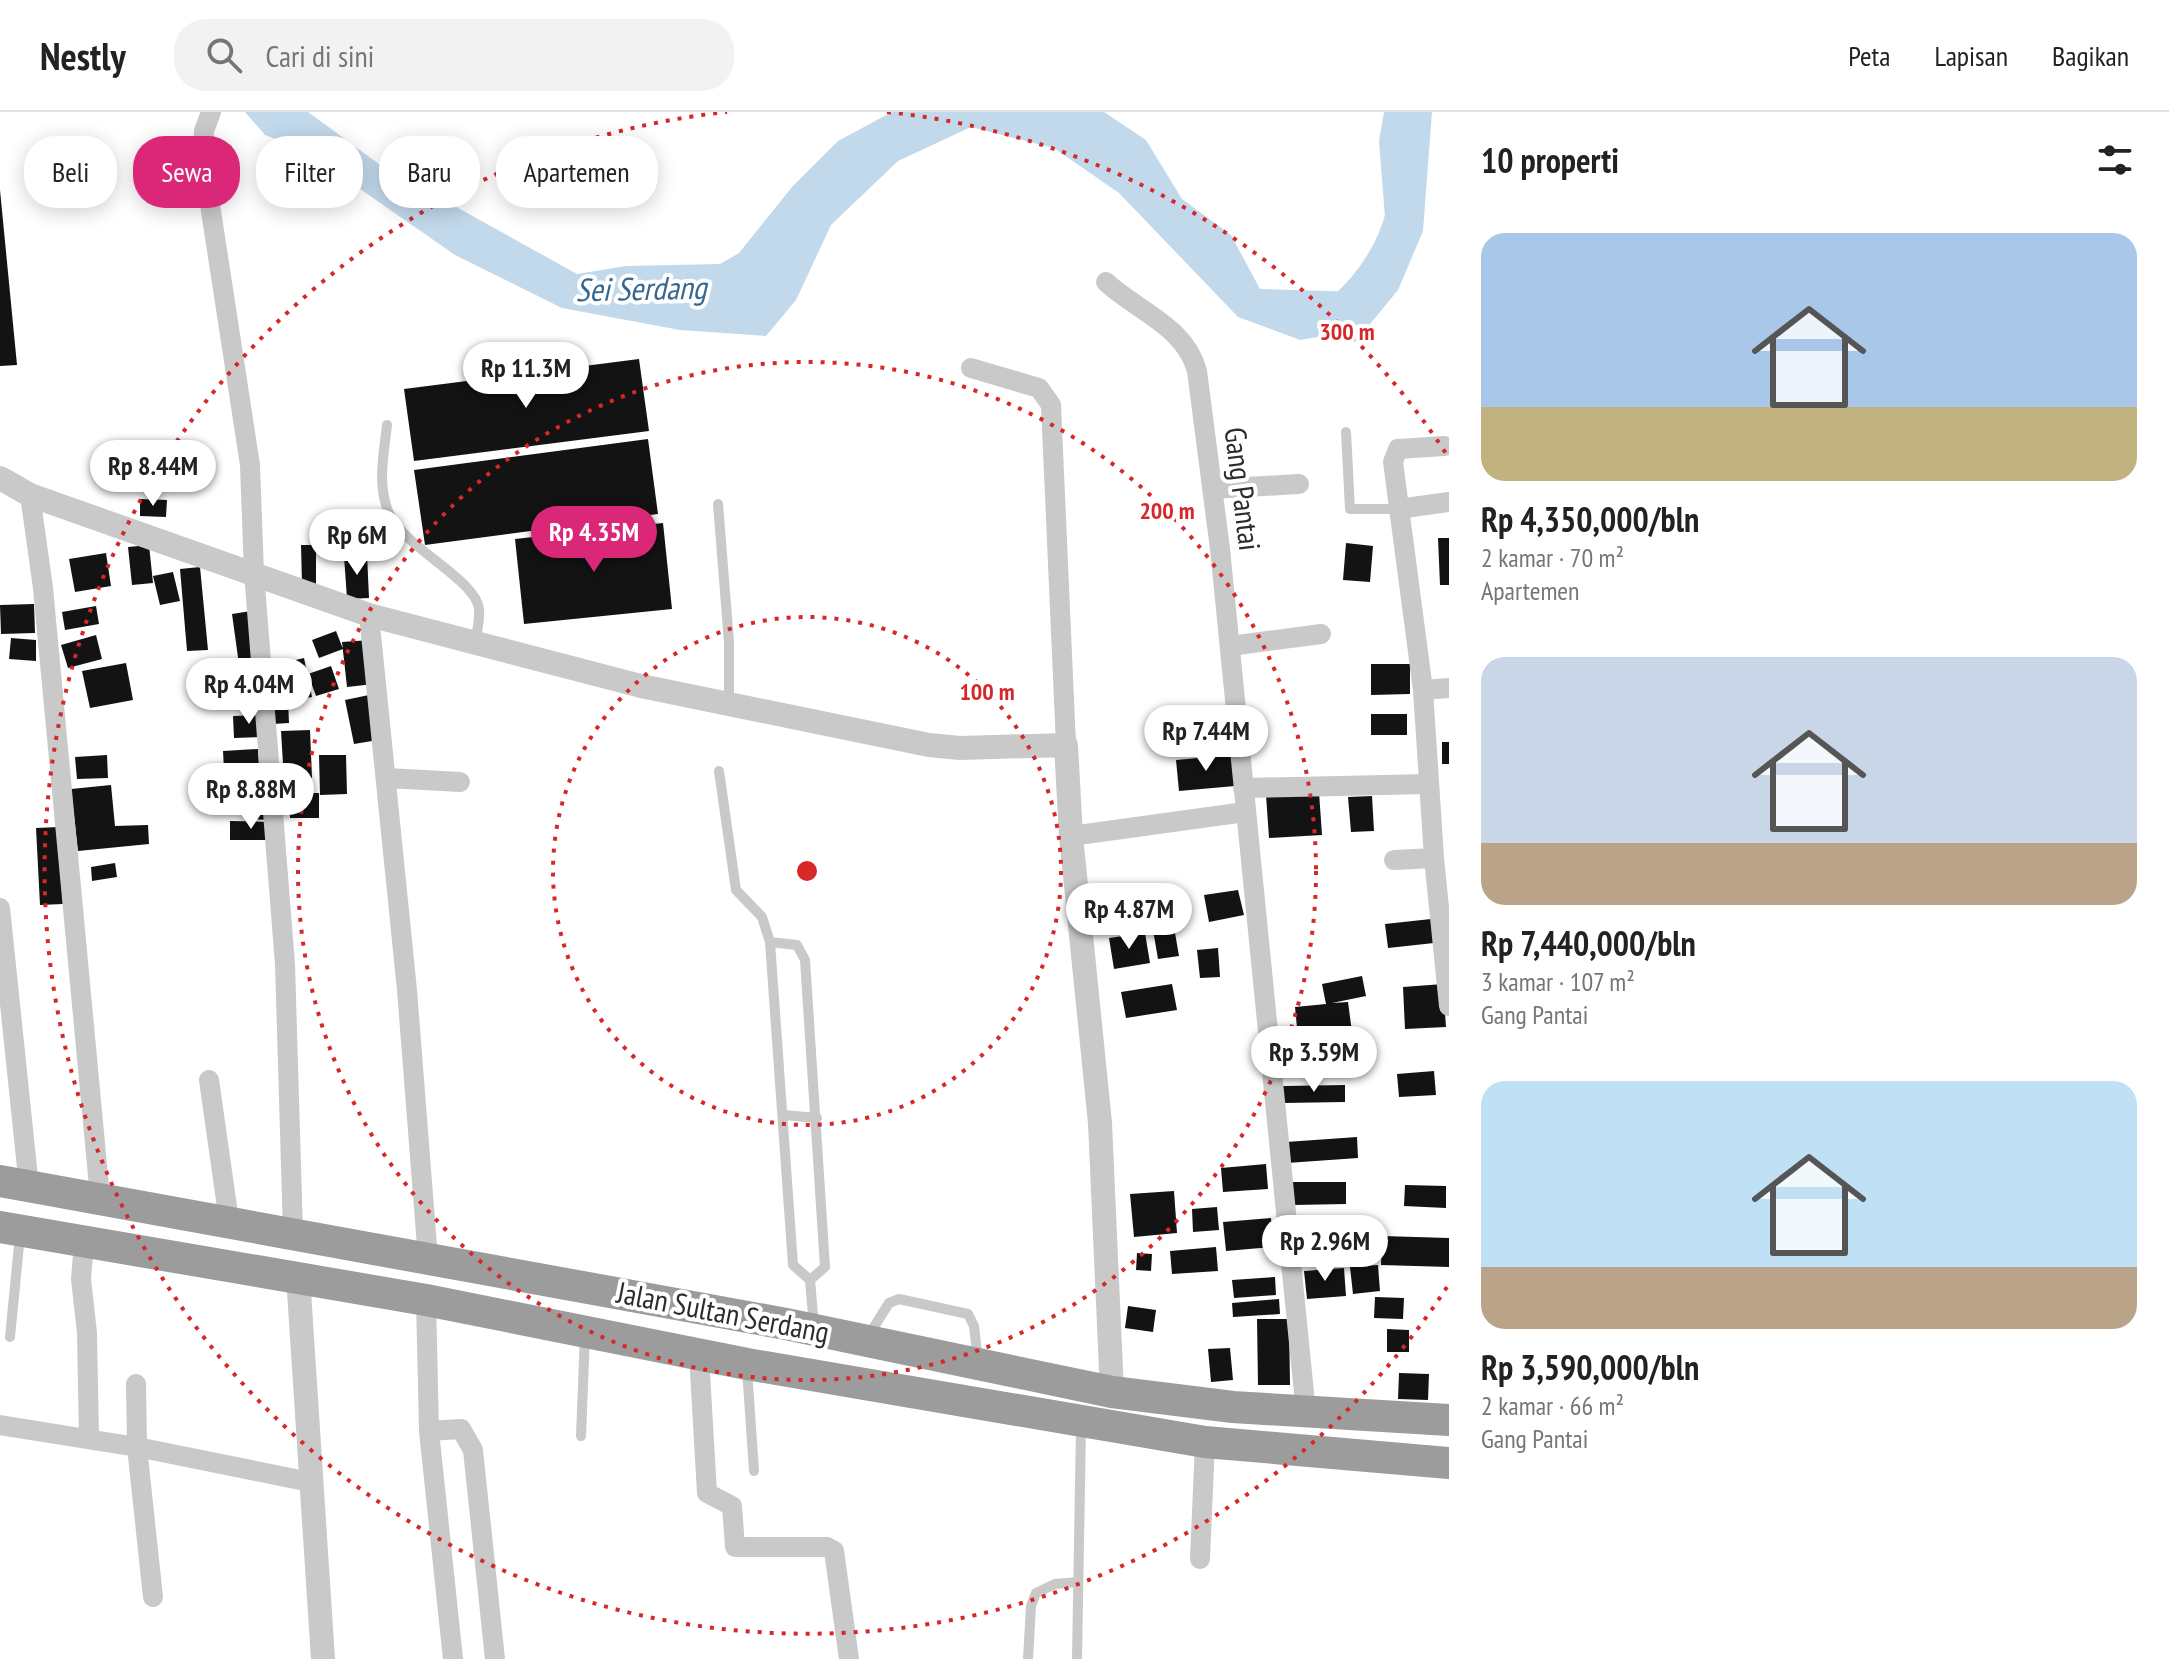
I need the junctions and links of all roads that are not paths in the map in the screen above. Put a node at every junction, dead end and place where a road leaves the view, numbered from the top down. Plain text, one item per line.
1 (208, 122) edge
2 (1106, 282) dead end
3 (971, 368) dead end
4 (387, 425) dead end
5 (1346, 432) dead end
6 (1444, 446) dead end
7 (0, 478) edge
8 (1299, 484) dead end
9 (1212, 489) junction
10 (30, 495) junction
11 (1449, 502) edge
12 (718, 504) dead end
13 (1398, 509) junction
14 (254, 573) junction
15 (369, 615) junction
16 (1321, 634) dead end
17 (476, 640) junction
18 (1230, 646) junction
19 (1449, 688) edge
20 (1423, 690) junction
21 (729, 705) junction
22 (1066, 745) junction
23 (719, 771) dead end
24 (387, 778) junction
25 (460, 782) dead end
26 (1429, 784) junction
27 (1243, 788) junction
28 (1245, 812) junction
29 (1440, 820) edge
30 (1071, 836) junction
31 (1434, 858) junction
32 (1394, 860) dead end
33 (0, 908) edge
34 (770, 942) junction
35 (1449, 1006) edge
36 (209, 1080) dead end
37 (784, 1115) junction
38 (817, 1118) junction
39 (14, 1184) edge
40 (100, 1197) junction
41 (229, 1221) junction
42 (10, 1229) edge
43 (293, 1233) junction
44 (84, 1242) junction
45 (428, 1259) junction
46 (298, 1276) junction
47 (810, 1280) junction
48 (426, 1300) junction
49 (814, 1330) junction
50 (585, 1332) junction
51 (10, 1337) dead end
52 (866, 1340) junction
53 (699, 1355) junction
54 (978, 1362) junction
55 (747, 1364) junction
56 (136, 1384) dead end
57 (1112, 1392) junction
58 (1306, 1413) junction
59 (1449, 1420) edge
60 (1081, 1421) junction
61 (0, 1425) edge
62 (429, 1431) junction
63 (581, 1436) dead end
64 (89, 1438) junction
65 (1205, 1442) junction
66 (137, 1447) junction
67 (1449, 1463) edge
68 (754, 1471) dead end
69 (310, 1482) junction
70 (1200, 1559) dead end
71 (1078, 1582) junction
72 (153, 1597) dead end
73 (323, 1659) edge
74 (453, 1659) edge
75 (495, 1659) edge
76 (849, 1659) edge
77 (1028, 1659) edge
78 (1077, 1659) edge

1 - 14 street
2 - 9 street, Gang Pantai
3 - 22 street
4 - 17 lane
5 - 13 lane
6 - 13 street
7 - 10 street
8 - 9 street
9 - 18 street, Gang Pantai
10 - 14 street
10 - 40 street
11 - 13 street
12 - 21 lane
13 - 20 street
14 - 15 street
14 - 43 street
15 - 17 street
15 - 24 street
16 - 18 street
17 - 21 street
18 - 27 street, Gang Pantai
19 - 20 street
20 - 26 street
21 - 22 street
22 - 30 street
23 - 34 lane
24 - 25 street
24 - 45 street
26 - 27 street
26 - 29 street
27 - 28 street, Gang Pantai
28 - 30 street
28 - 58 street, Gang Pantai
29 - 31 street
30 - 57 street
31 - 32 street
31 - 35 street
33 - 39 street
34 - 37 lane
34 - 38 lane
36 - 41 street
37 - 38 lane
37 - 47 lane
38 - 47 lane
39 - 40 highway, Jalan Sultan Serdang
40 - 41 highway, Jalan Sultan Serdang
41 - 43 highway, Jalan Sultan Serdang
42 - 44 highway, Jalan Sultan Serdang
42 - 51 lane
43 - 45 highway, Jalan Sultan Serdang
44 - 46 highway, Jalan Sultan Serdang
44 - 64 street
45 - 49 highway, Jalan Sultan Serdang
46 - 48 highway, Jalan Sultan Serdang
46 - 69 street
47 - 49 lane
48 - 50 highway, Jalan Sultan Serdang
48 - 62 street
49 - 52 highway, Jalan Sultan Serdang
50 - 53 highway, Jalan Sultan Serdang
50 - 63 lane
52 - 54 highway, Jalan Sultan Serdang
52 - 54 lane
53 - 55 highway, Jalan Sultan Serdang
53 - 76 street
54 - 57 highway, Jalan Sultan Serdang
55 - 60 highway, Jalan Sultan Serdang
55 - 68 lane
56 - 66 street
57 - 58 highway, Jalan Sultan Serdang
58 - 59 highway, Jalan Sultan Serdang
60 - 65 highway, Jalan Sultan Serdang
60 - 71 lane
61 - 64 street
62 - 74 street
62 - 75 street
64 - 66 street
65 - 67 highway, Jalan Sultan Serdang
65 - 70 street
66 - 69 street
66 - 72 street
69 - 73 street
71 - 77 lane
71 - 78 lane

